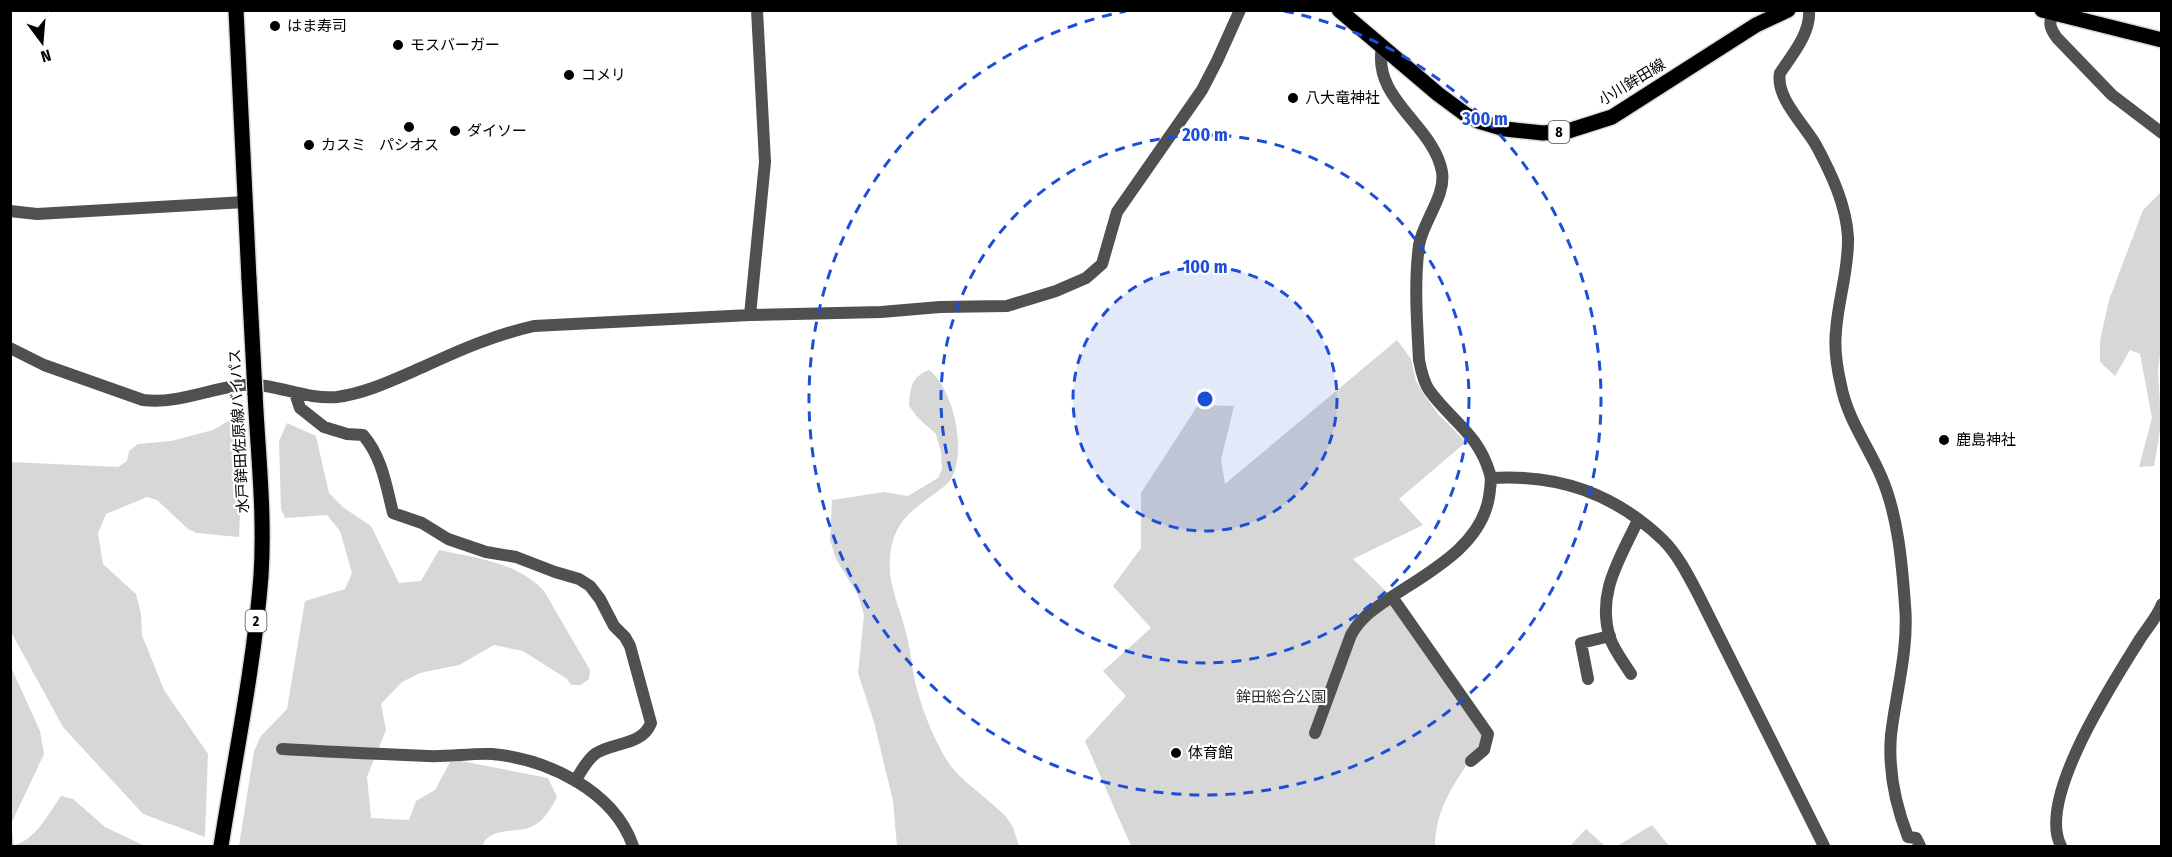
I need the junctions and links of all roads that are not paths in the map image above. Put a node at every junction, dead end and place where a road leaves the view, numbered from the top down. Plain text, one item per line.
1 (236, 10) edge
2 (757, 10) edge
3 (1240, 10) edge
4 (1339, 10) edge
5 (1788, 10) edge
6 (1809, 10) edge
7 (2050, 11) edge
8 (2162, 40) edge
9 (1382, 47) junction
10 (2162, 133) edge
11 (245, 202) junction
12 (10, 211) edge
13 (750, 315) junction
14 (10, 348) edge
15 (295, 393) junction
16 (1491, 478) junction
17 (1638, 520) junction
18 (1392, 597) junction
19 (2162, 604) edge
20 (1610, 636) junction
21 (1631, 674) dead end
22 (1588, 679) dead end
23 (1315, 734) dead end
24 (282, 749) dead end
25 (1470, 761) dead end
26 (575, 781) junction
27 (221, 846) edge
28 (633, 846) edge
29 (1824, 846) edge
30 (1920, 846) edge
31 (2061, 846) edge

1 - 11 main road, 水戸鉾田佐原線バイパス / 2
2 - 13 street
3 - 13 street
4 - 9 main road, 小川鉾田線 / 8
5 - 9 main road, 小川鉾田線 / 8
6 - 30 street
7 - 8 main road
7 - 10 street
9 - 16 street
11 - 12 street
11 - 27 main road, 水戸鉾田佐原線バイパス / 2, bridge
13 - 15 street
14 - 15 street
15 - 26 street
16 - 17 street
16 - 18 street
17 - 20 street
17 - 29 street
18 - 23 street
18 - 25 street
19 - 31 street
20 - 21 street
20 - 22 street
24 - 26 street
26 - 28 street

